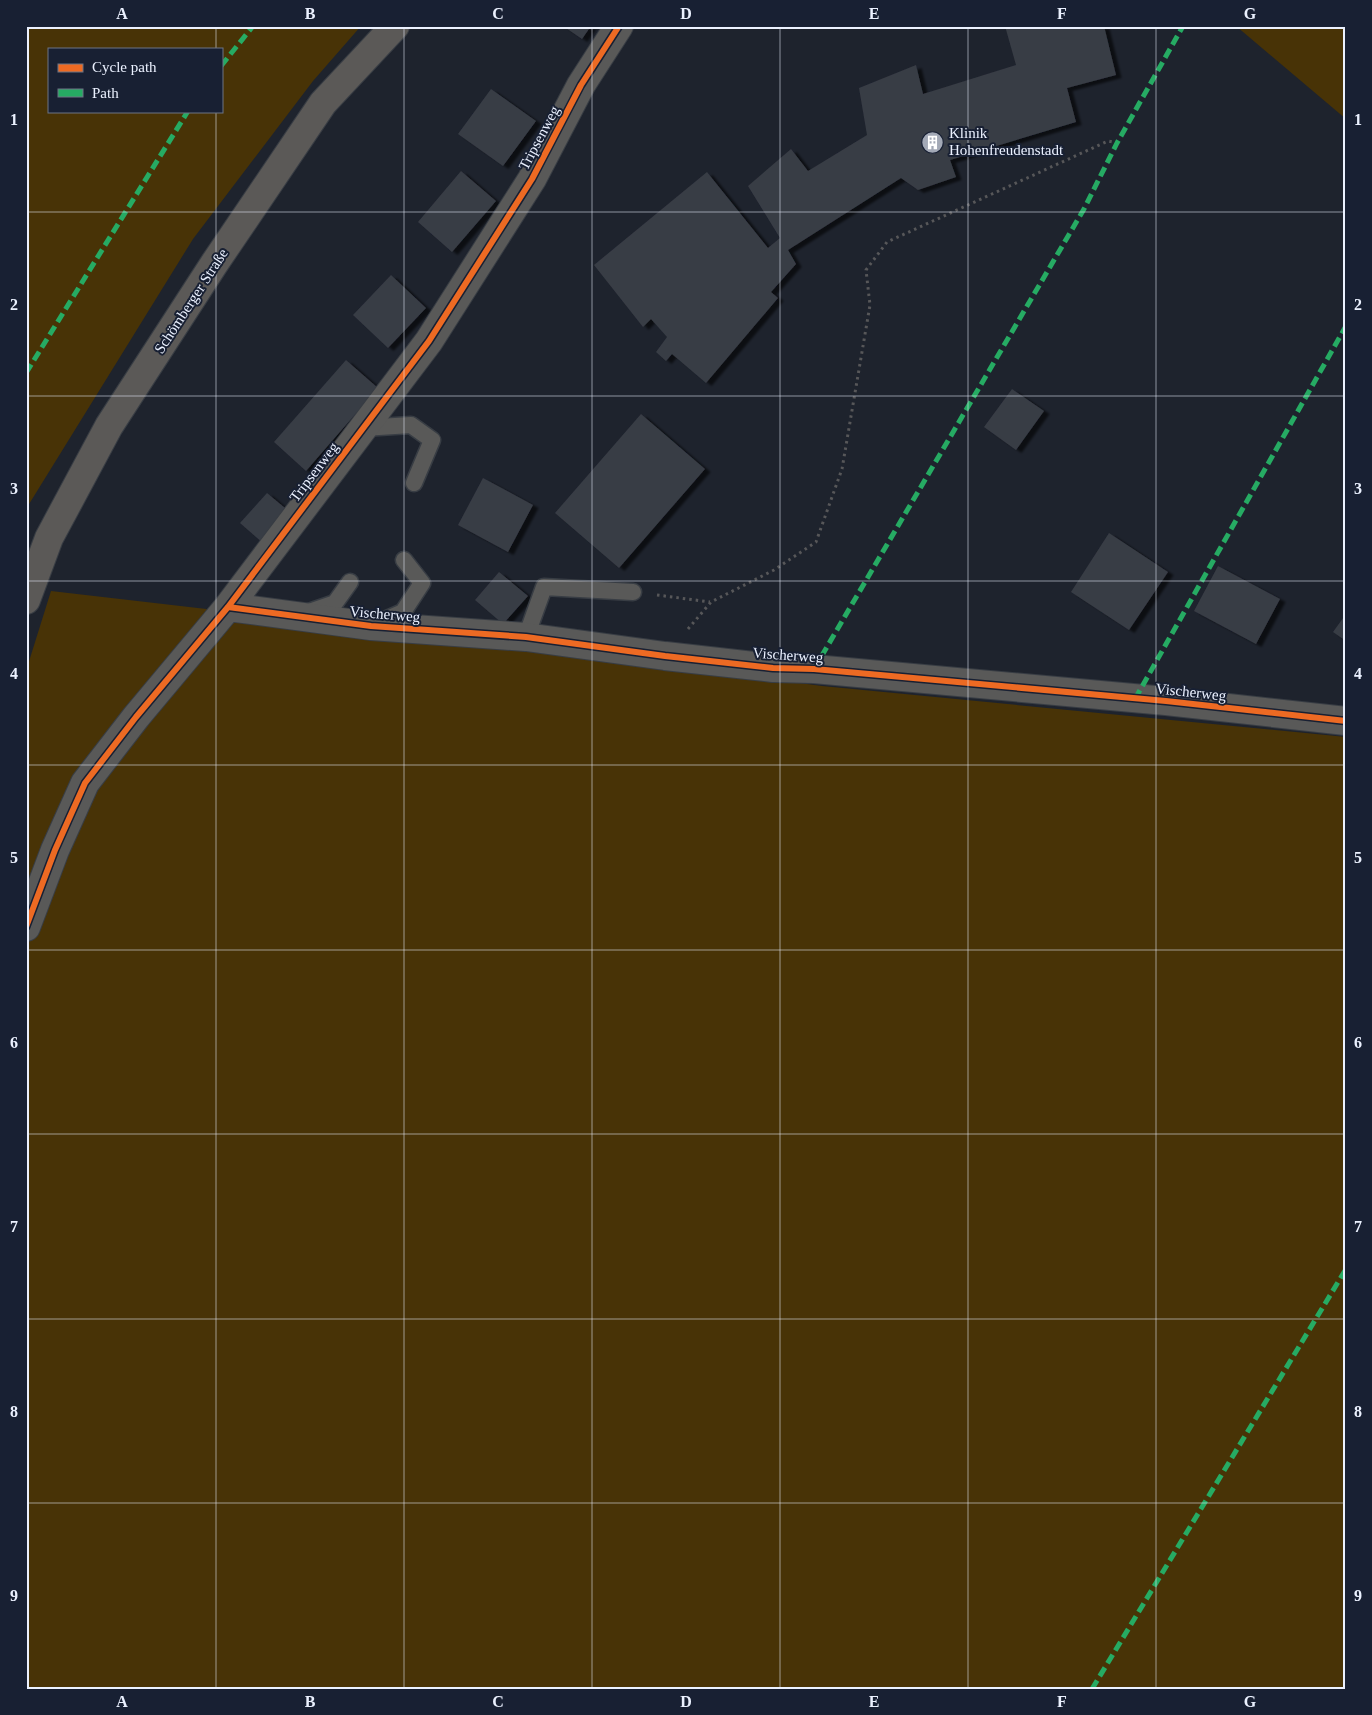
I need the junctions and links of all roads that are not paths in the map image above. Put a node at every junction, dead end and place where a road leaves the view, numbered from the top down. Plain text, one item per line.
1 (395, 26) edge
2 (619, 26) edge
3 (363, 428) junction
4 (414, 483) dead end
5 (404, 560) dead end
6 (350, 582) dead end
7 (633, 592) road end
8 (26, 600) edge
9 (228, 608) junction
10 (296, 616) junction
11 (372, 626) junction
12 (526, 637) junction
13 (1346, 721) edge
14 (26, 926) edge

1 - 8 main road, Schömberger Straße
2 - 3 street, Tripsenweg
3 - 4 lane
3 - 9 street, Tripsenweg
5 - 11 lane
6 - 10 lane
7 - 12 lane
9 - 10 street, Vischerweg
9 - 14 street, Tripsenweg
10 - 11 street, Vischerweg
11 - 12 street, Vischerweg
12 - 13 street, Vischerweg

